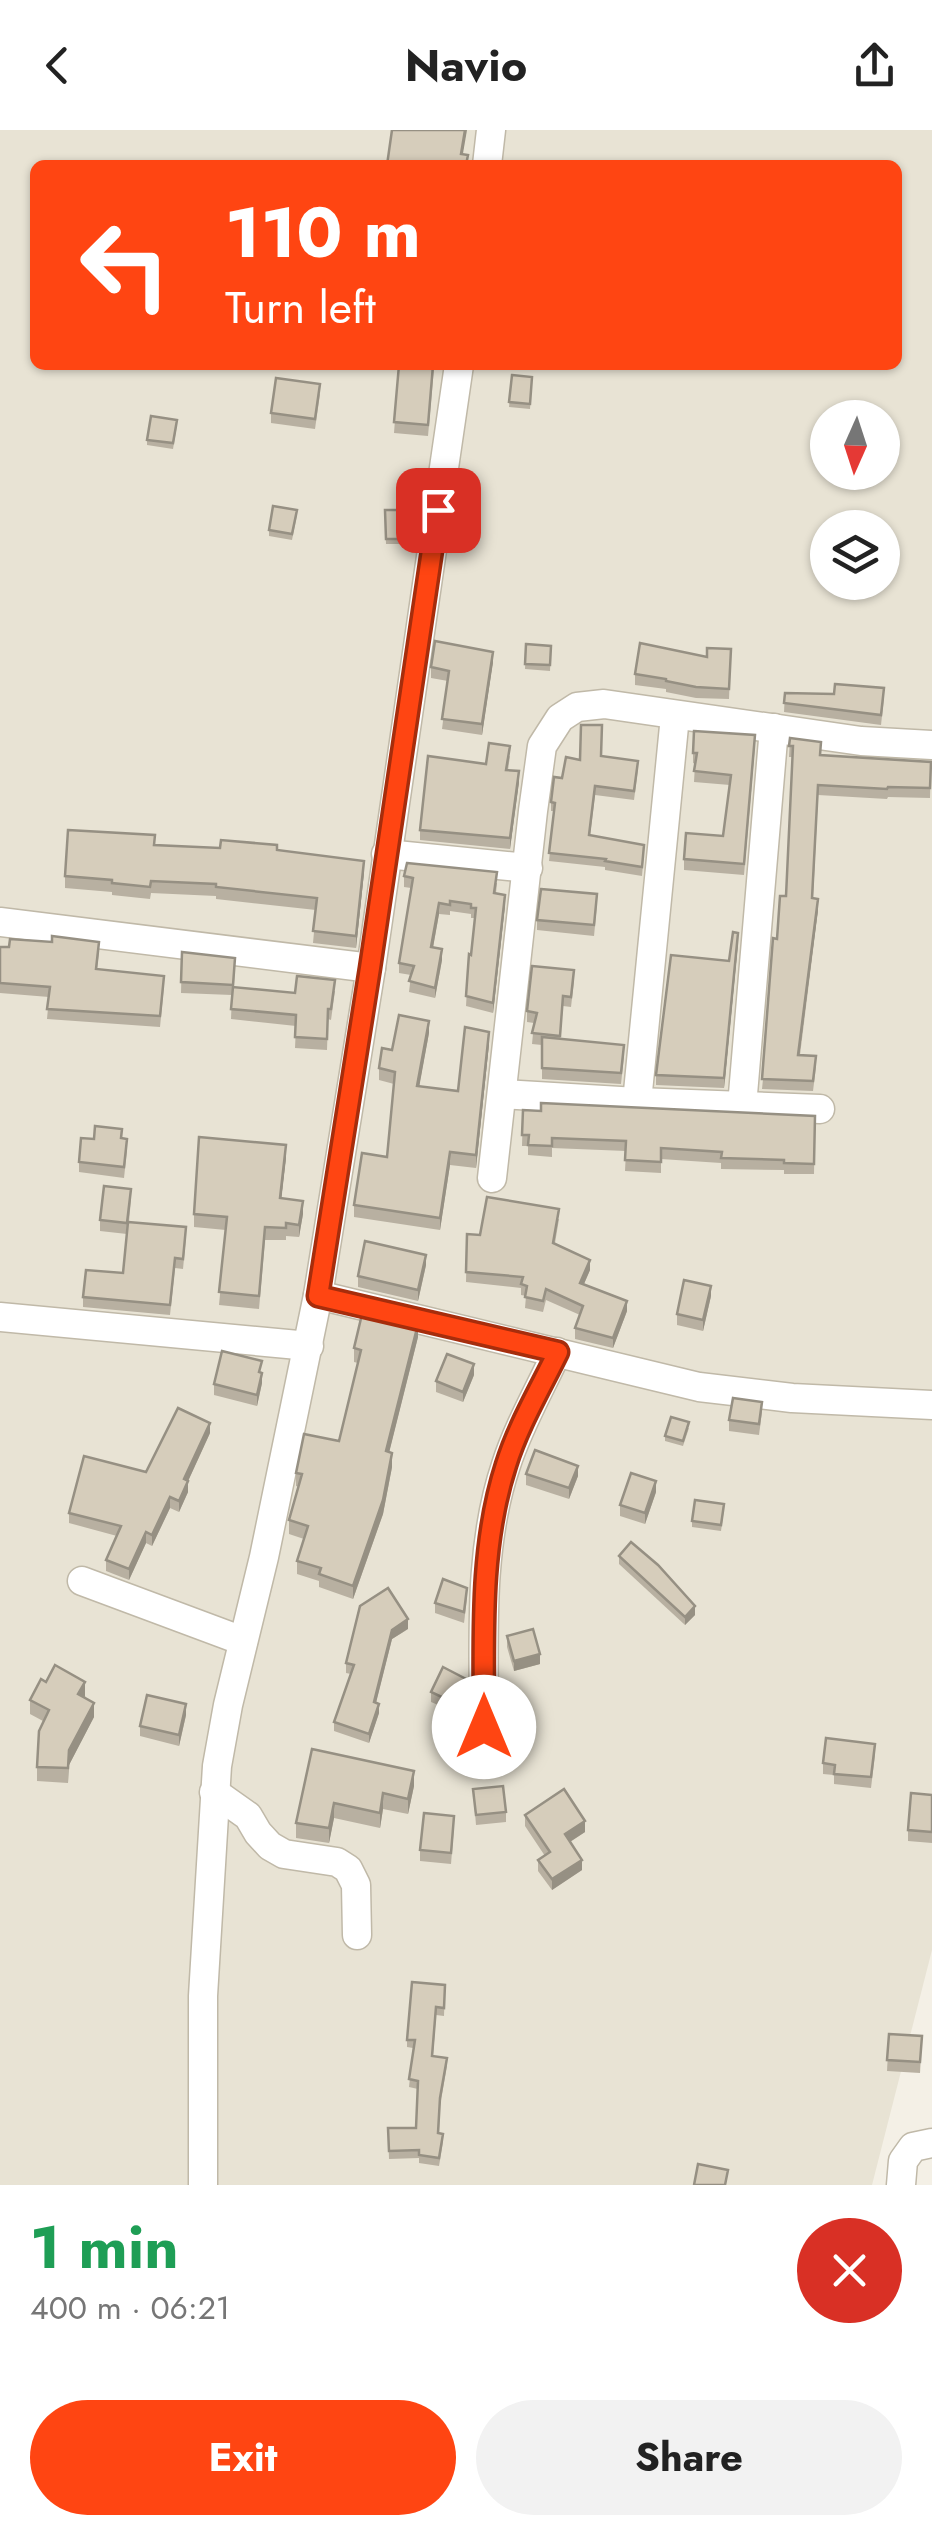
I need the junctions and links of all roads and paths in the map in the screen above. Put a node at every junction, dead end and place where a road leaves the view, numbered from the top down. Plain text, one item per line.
1 (491, 130) edge
2 (488, 160) edge
3 (458, 370) edge
4 (675, 716) junction
5 (774, 728) junction
6 (932, 745) edge
7 (386, 854) junction
8 (528, 868) junction
9 (0, 922) edge
10 (370, 968) junction
11 (502, 1094) junction
12 (638, 1102) junction
13 (742, 1106) junction
14 (820, 1109) dead end
15 (492, 1178) dead end
16 (318, 1296) junction
17 (0, 1318) edge
18 (308, 1346) junction
19 (558, 1352) junction
20 (932, 1405) edge
21 (82, 1581) dead end
22 (243, 1640) junction
23 (484, 1727) dead end
24 (214, 1792) junction
25 (357, 1936) dead end
26 (932, 2143) edge
27 (202, 2185) edge
28 (901, 2185) edge

1 - 2 street
3 - 7 street
4 - 5 street
4 - 8 street
4 - 12 street
5 - 6 street
5 - 13 street
7 - 8 street
7 - 10 street
8 - 11 street
9 - 10 street
10 - 16 street
11 - 12 street
11 - 15 street
12 - 13 street
13 - 14 street
16 - 18 street
16 - 19 street
17 - 18 street
18 - 22 street
19 - 20 street
19 - 23 street
21 - 22 street
22 - 24 street
24 - 25 street
24 - 27 street
26 - 28 street

